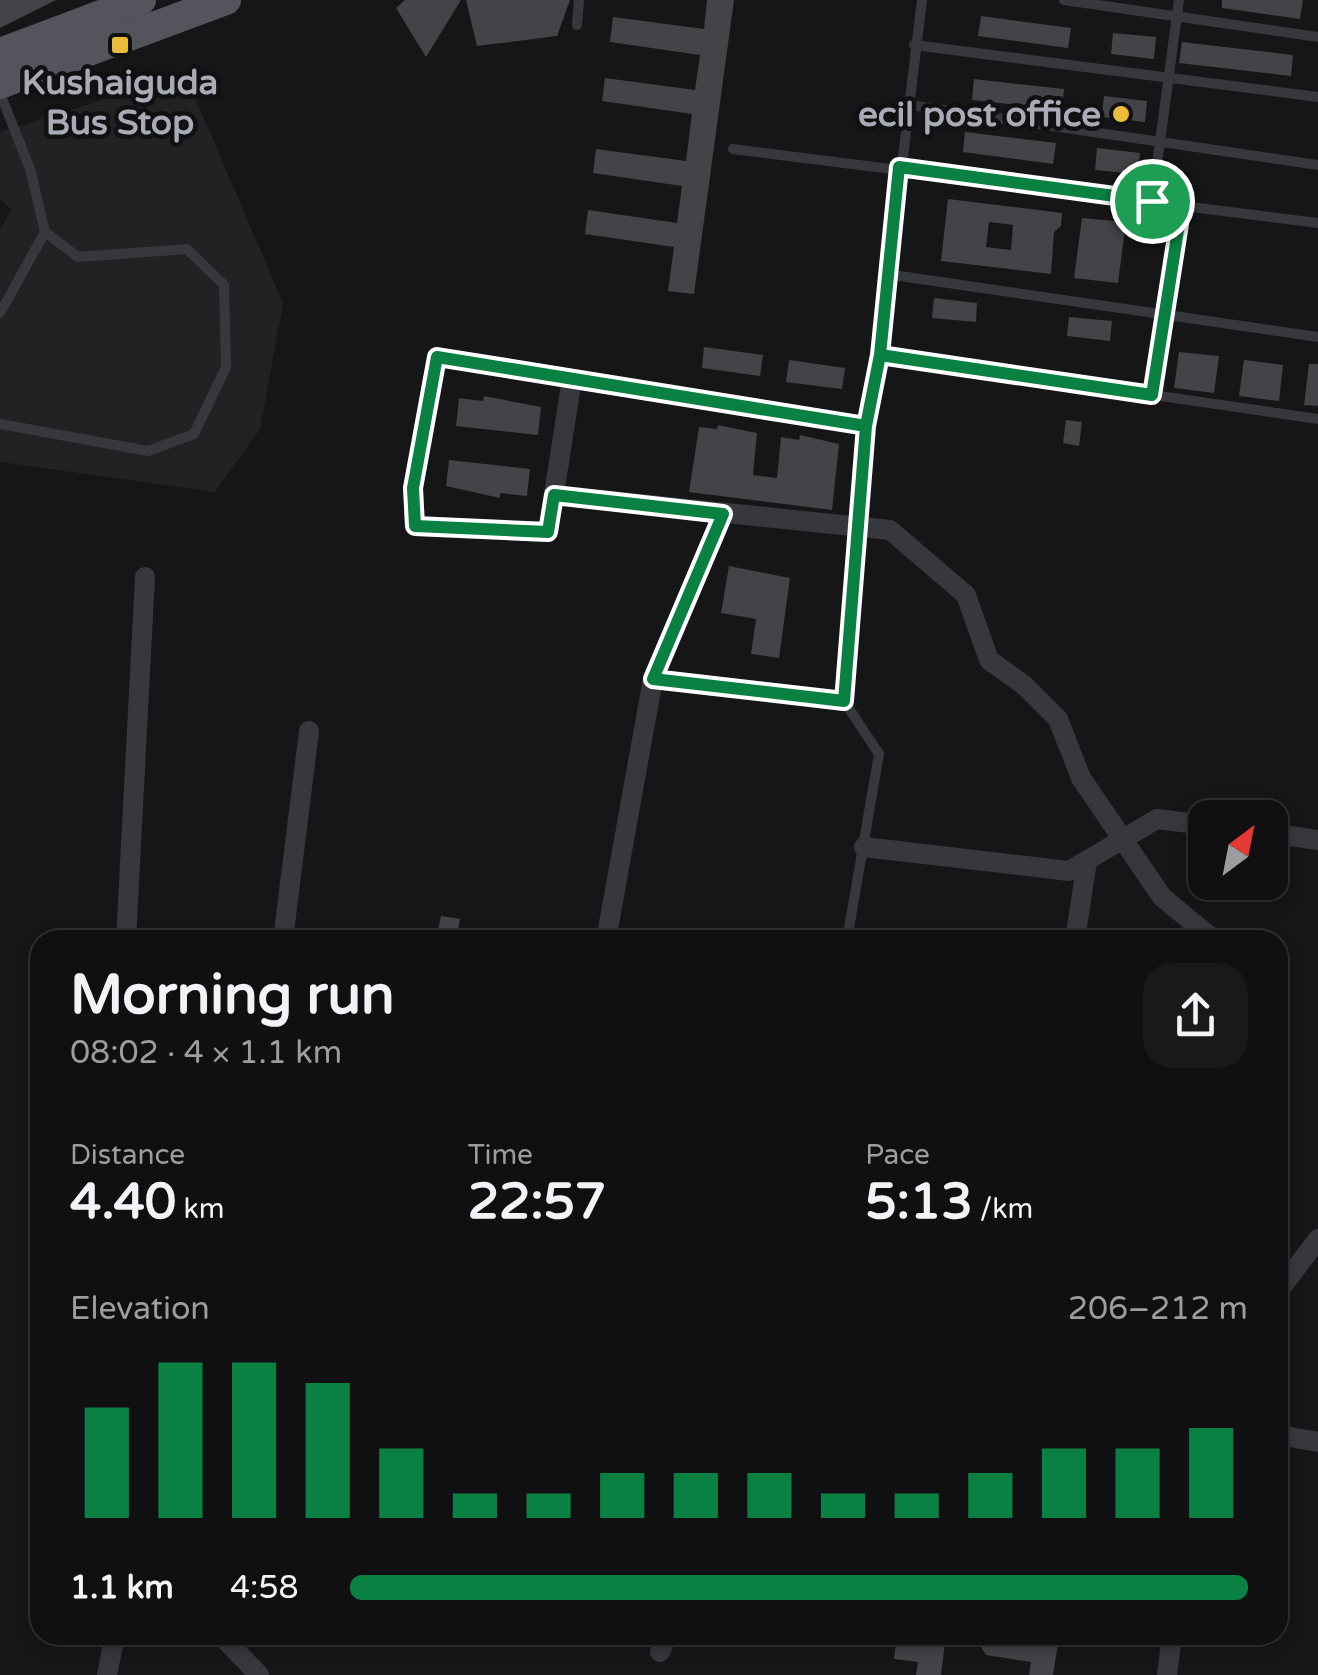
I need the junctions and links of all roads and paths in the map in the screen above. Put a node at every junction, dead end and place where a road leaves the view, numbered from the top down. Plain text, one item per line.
1 (141, 0) edge
2 (226, 0) edge
3 (578, 0) edge
4 (922, 0) edge
5 (1064, 0) edge
6 (1179, 0) edge
7 (1177, 16) junction
8 (577, 25) dead end
9 (1318, 36) edge
10 (914, 45) junction
11 (0, 53) edge
12 (1166, 75) junction
13 (1, 92) edge
14 (1318, 97) edge
15 (909, 106) junction
16 (1162, 142) junction
17 (733, 149) dead end
18 (1318, 165) edge
19 (899, 167) junction
20 (1152, 201) junction
21 (1182, 205) junction
22 (1318, 223) edge
23 (45, 232) junction
24 (886, 274) junction
25 (0, 313) edge
26 (1162, 315) junction
27 (1318, 337) edge
28 (880, 355) junction
29 (572, 379) junction
30 (1152, 395) junction
31 (1318, 418) edge
32 (0, 424) edge
33 (866, 426) junction
34 (554, 495) junction
35 (723, 514) junction
36 (858, 530) junction
37 (145, 577) dead end
38 (653, 679) junction
39 (844, 701) junction
40 (309, 730) dead end
41 (1188, 823) edge
42 (1288, 836) edge
43 (1122, 840) junction
44 (1318, 840) edge
45 (864, 847) junction
46 (1087, 860) junction
47 (133, 930) edge
48 (283, 930) edge
49 (608, 930) edge
50 (849, 930) edge
51 (1076, 930) edge
52 (1202, 930) edge
53 (1318, 1238) edge
54 (1288, 1256) edge
55 (1302, 1260) junction
56 (1288, 1278) edge
57 (1288, 1438) edge
58 (1318, 1442) edge
59 (114, 1645) edge
60 (230, 1645) edge
61 (1171, 1645) edge
62 (107, 1675) edge
63 (259, 1675) edge
64 (1167, 1675) edge

1 - 11 main road
2 - 13 main road
3 - 8 lane
4 - 10 lane
5 - 7 lane
6 - 7 lane
7 - 9 lane
7 - 12 lane
10 - 12 lane
10 - 15 lane
12 - 14 lane
12 - 16 lane
13 - 23 lane
15 - 16 lane
15 - 19 lane
16 - 18 lane
16 - 20 lane
17 - 19 lane
19 - 20 lane
19 - 24 lane
20 - 21 lane
21 - 22 lane
21 - 26 lane
23 - 25 lane
23 - 32 lane
24 - 26 lane
24 - 28 lane
26 - 27 lane
26 - 30 lane
28 - 30 lane
28 - 33 lane
29 - 33 street
29 - 34 street
29 - 34 street
30 - 31 lane
33 - 36 lane
34 - 35 street
35 - 36 street
35 - 38 street
36 - 39 lane
36 - 43 street
37 - 47 street
38 - 39 street
38 - 49 street
39 - 45 lane
40 - 48 street
41 - 43 street
42 - 44 street
43 - 46 street
43 - 52 street
45 - 46 street
45 - 50 lane
46 - 51 street
53 - 55 street
54 - 55 street
55 - 56 street
57 - 58 street
59 - 62 street
60 - 63 street
61 - 64 street

